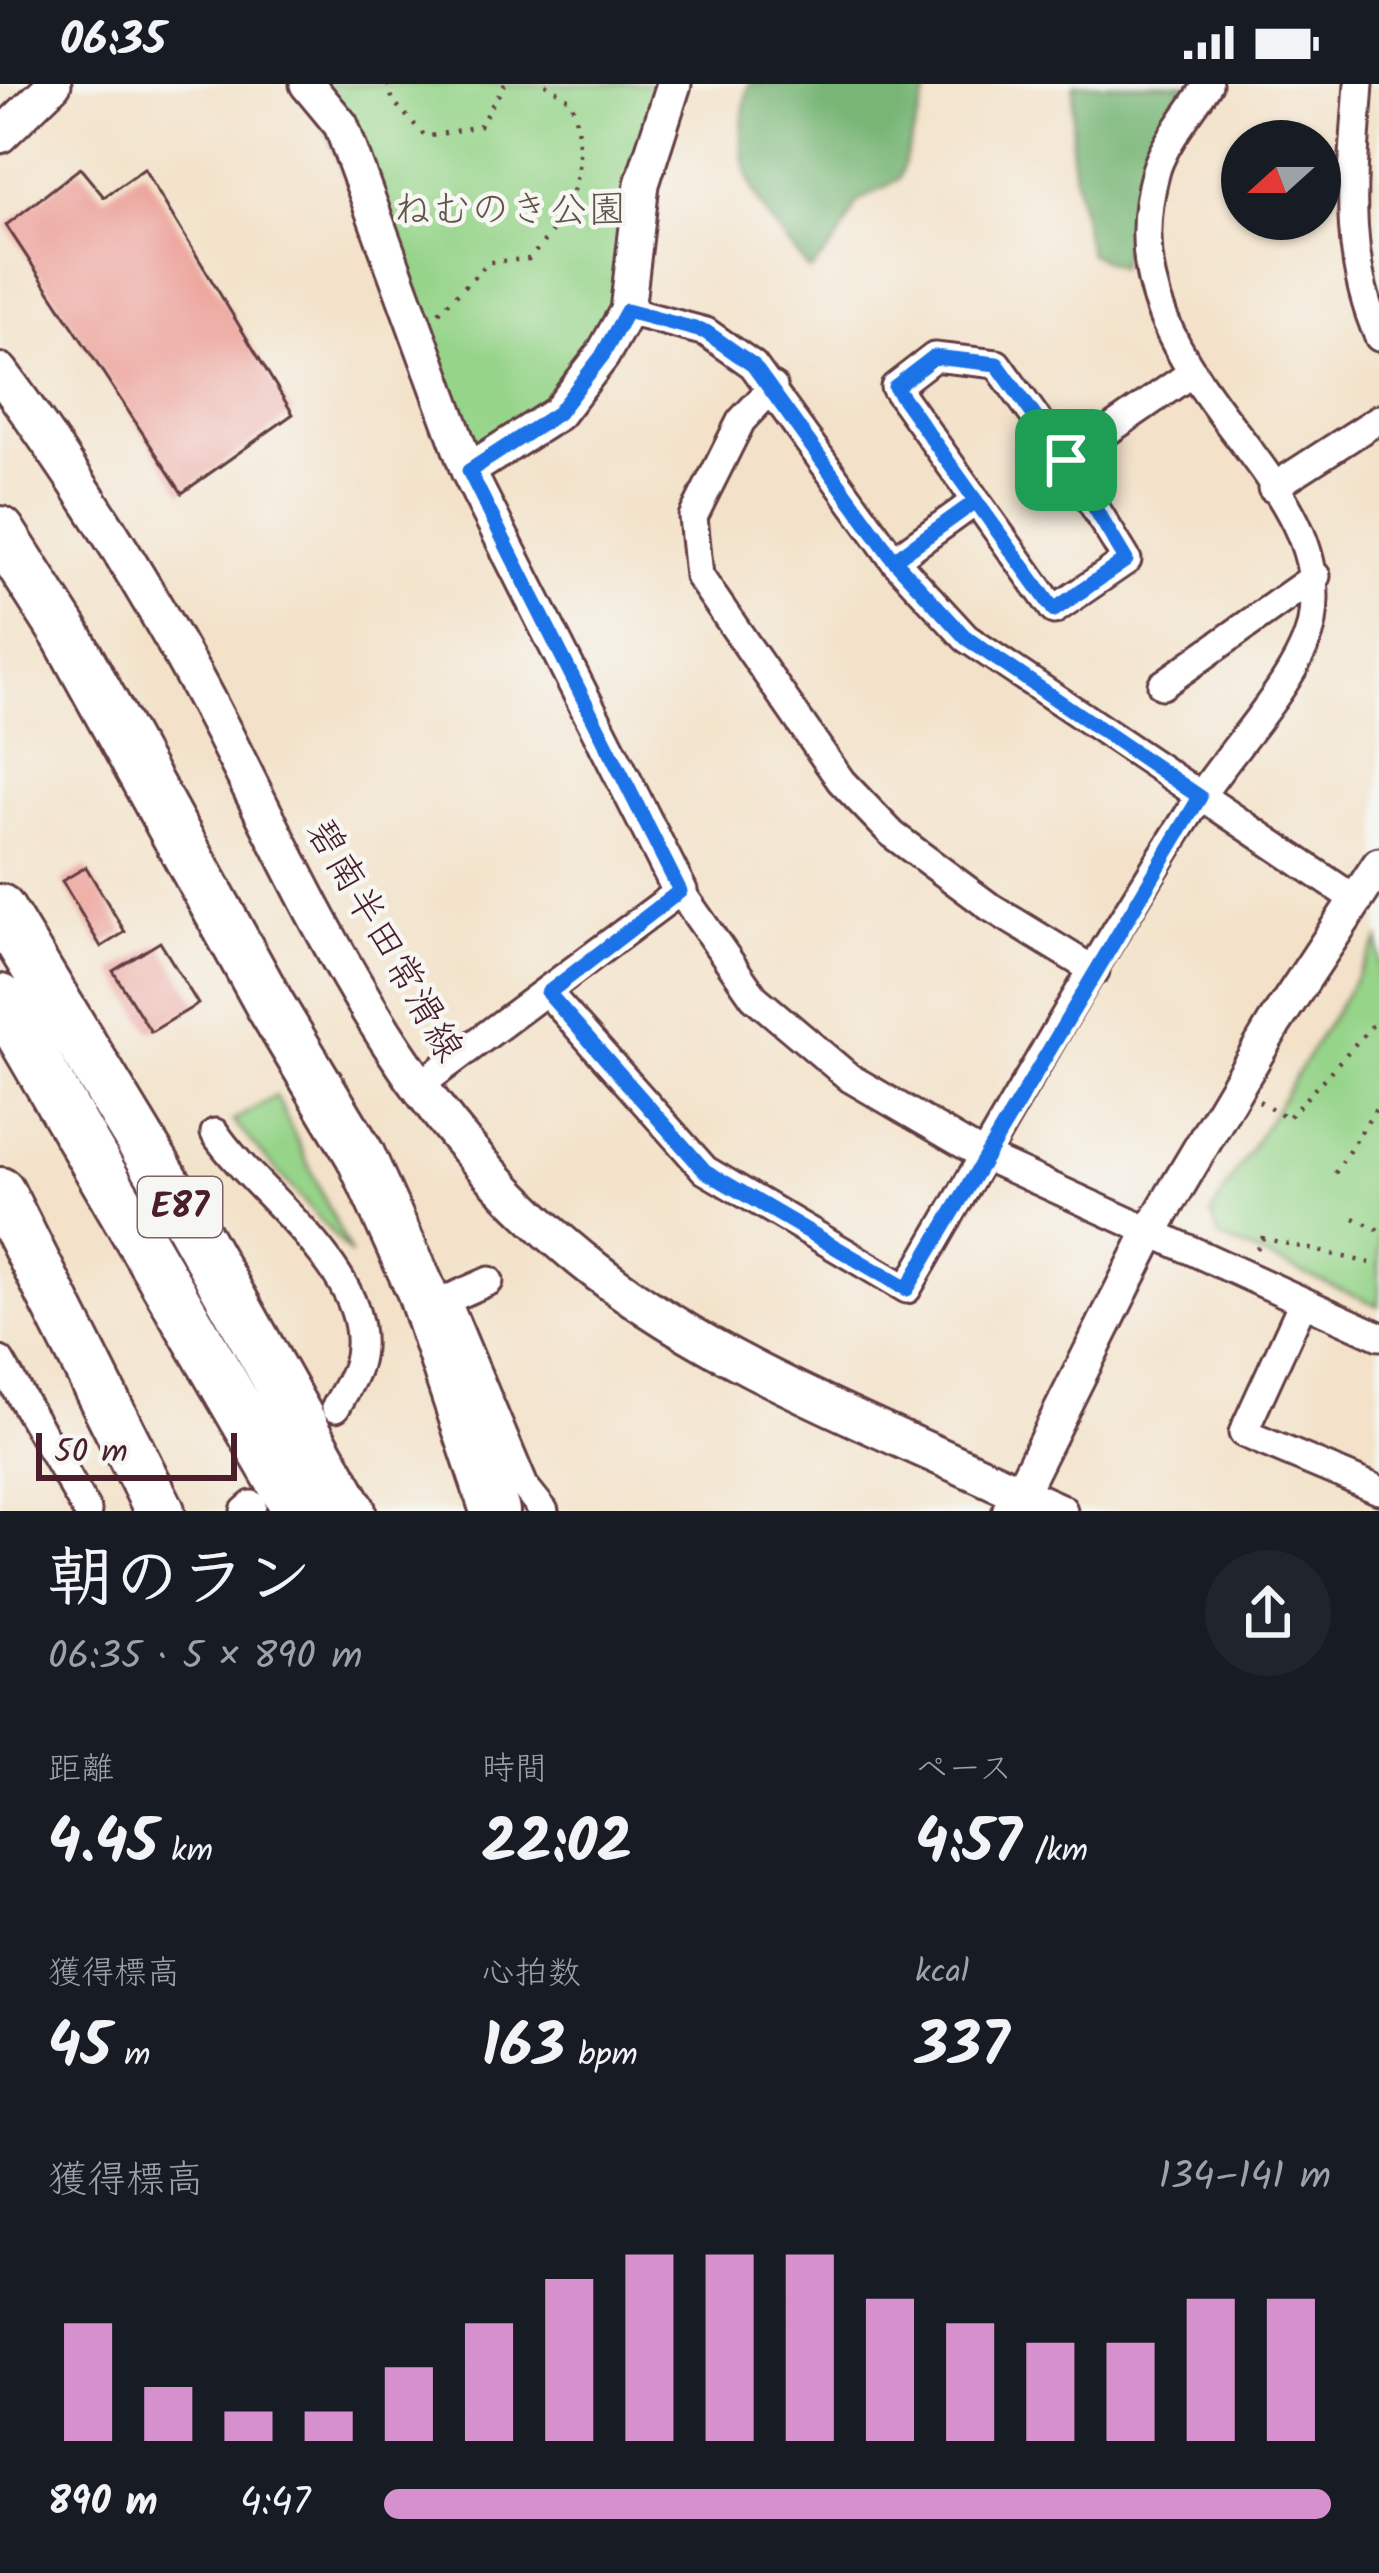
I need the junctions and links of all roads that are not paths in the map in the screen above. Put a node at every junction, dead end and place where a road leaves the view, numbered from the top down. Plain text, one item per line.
1 (55, 84) edge
2 (307, 84) edge
3 (674, 84) edge
4 (1208, 84) edge
5 (1359, 84) edge
6 (0, 136) edge
7 (627, 311) junction
8 (1379, 337) edge
9 (0, 372) edge
10 (1193, 372) junction
11 (772, 387) junction
12 (1379, 419) edge
13 (1066, 460) junction
14 (469, 471) junction
15 (1272, 488) junction
16 (976, 501) junction
17 (0, 531) edge
18 (894, 560) junction
19 (1316, 576) junction
20 (1162, 685) dead end
21 (1200, 797) junction
22 (1379, 865) edge
23 (680, 891) junction
24 (1356, 900) junction
25 (0, 909) edge
26 (1095, 971) junction
27 (548, 993) junction
28 (0, 999) edge
29 (270, 1005) junction
30 (416, 1088) junction
31 (214, 1133) dead end
32 (984, 1156) junction
33 (0, 1192) edge
34 (1150, 1233) junction
35 (490, 1282) dead end
36 (1303, 1302) junction
37 (1379, 1336) edge
38 (0, 1360) edge
39 (337, 1407) dead end
40 (1379, 1490) edge
41 (1016, 1502) edge
42 (265, 1509) edge
43 (87, 1511) edge
44 (160, 1511) edge
45 (351, 1511) edge
46 (461, 1511) edge
47 (495, 1511) edge
48 (544, 1511) edge
49 (1060, 1511) edge

1 - 6 street
2 - 14 street
3 - 7 street
4 - 10 street
5 - 8 street
7 - 11 street
7 - 14 street
9 - 30 main road, 碧南半田常滑線
10 - 13 street
10 - 15 street
11 - 18 street
11 - 26 street
12 - 15 street
13 - 16 street
13 - 16 street
14 - 23 street
15 - 19 street
16 - 18 street
17 - 29 highway
18 - 21 street
19 - 20 street
19 - 21 street
21 - 24 street
21 - 26 street
22 - 24 street
23 - 27 street
23 - 32 street
24 - 34 street
25 - 45 highway, E87
26 - 32 street
27 - 30 street
27 - 32 street
28 - 42 highway, E87
29 - 46 highway
29 - 47 highway
30 - 41 main road, 碧南半田常滑線
31 - 39 street
32 - 34 street
33 - 44 highway
34 - 36 street
34 - 41 street
35 - 48 street
36 - 37 street
36 - 40 street
38 - 43 street
41 - 49 street

